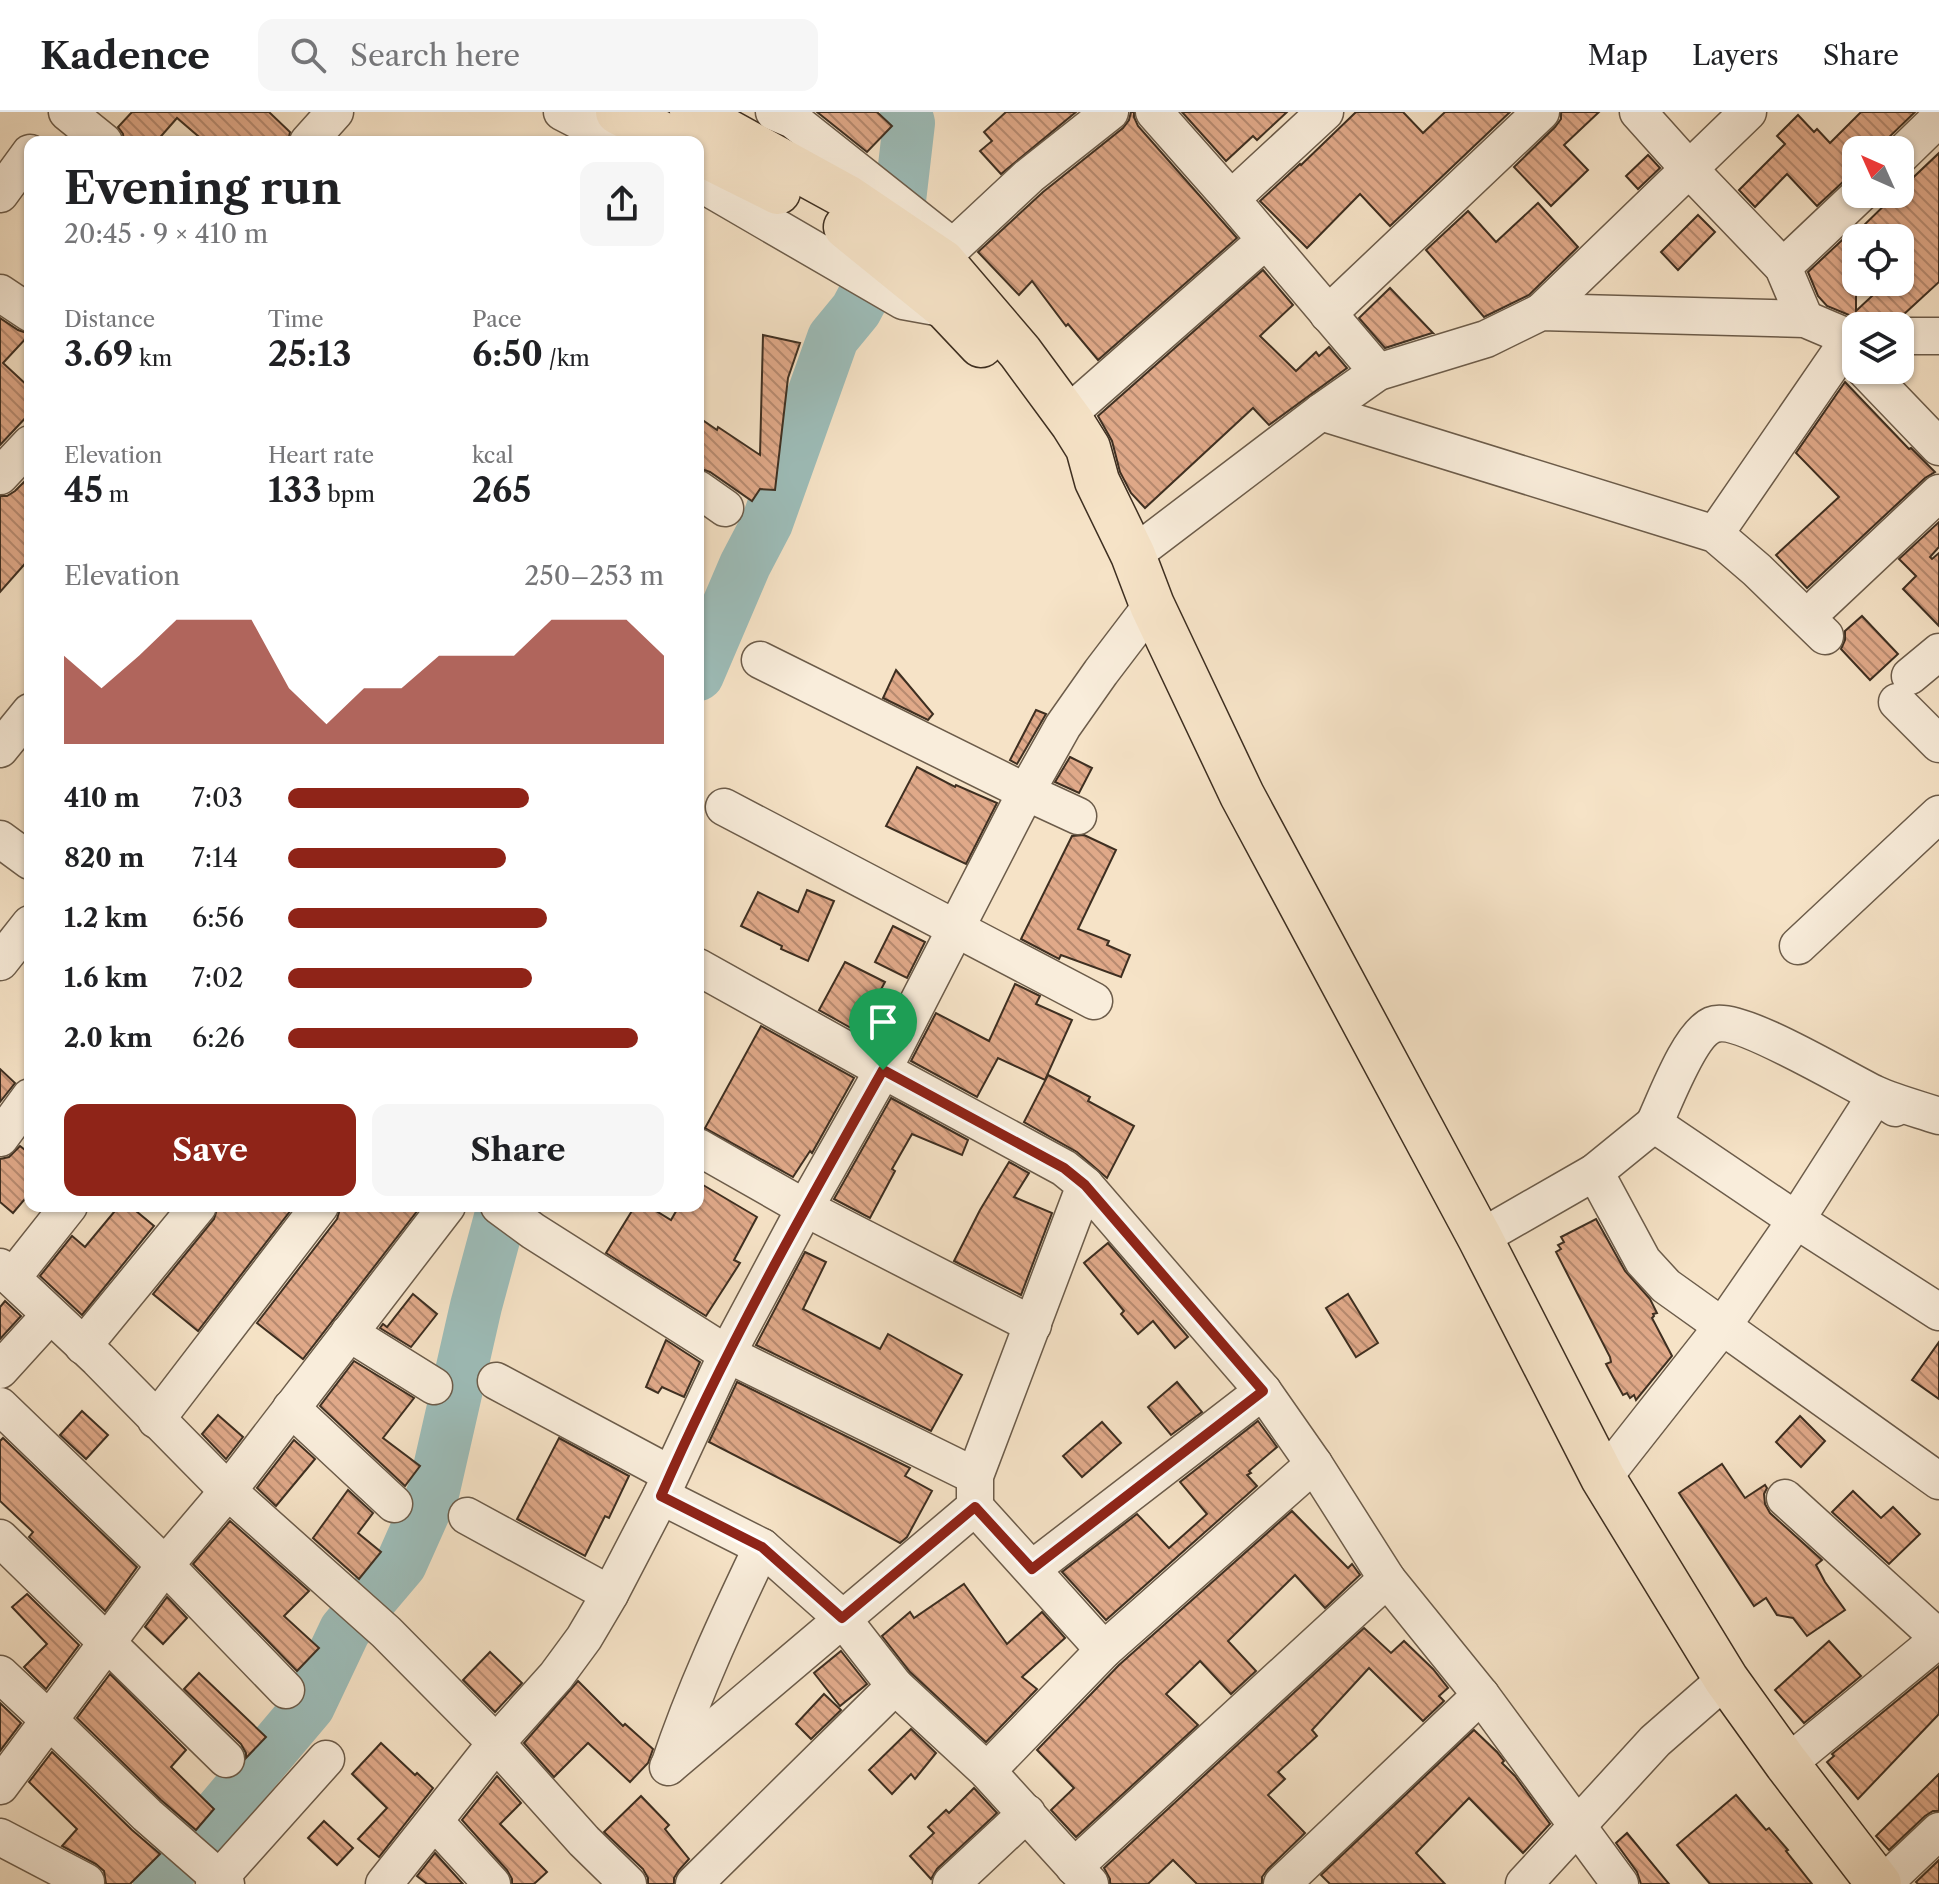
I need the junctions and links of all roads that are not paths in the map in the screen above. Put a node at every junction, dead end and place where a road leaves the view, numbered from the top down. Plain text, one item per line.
1 (60, 112) edge
2 (67, 112) edge
3 (562, 112) edge
4 (618, 112) edge
5 (692, 112) edge
6 (774, 112) edge
7 (1110, 112) edge
8 (1154, 112) edge
9 (1325, 112) edge
10 (1541, 112) edge
11 (1638, 112) edge
12 (1748, 112) edge
13 (1939, 118) edge
14 (42, 136) edge
15 (97, 136) edge
16 (608, 136) edge
17 (666, 136) edge
18 (1914, 142) edge
19 (704, 155) edge
20 (24, 161) edge
21 (1690, 170) junction
22 (704, 185) edge
23 (0, 194) edge
24 (1231, 199) junction
25 (1845, 208) edge
26 (1266, 240) junction
27 (1783, 267) junction
28 (939, 276) junction
29 (0, 293) edge
30 (24, 309) edge
31 (1541, 312) junction
32 (1328, 314) junction
33 (1805, 319) junction
34 (1914, 336) edge
35 (1939, 336) edge
36 (1842, 343) edge
37 (1842, 365) edge
38 (1378, 372) junction
39 (1883, 384) edge
40 (1321, 412) junction
41 (1067, 415) junction
42 (1939, 447) edge
43 (24, 450) edge
44 (0, 476) edge
45 (1097, 481) junction
46 (1939, 493) edge
47 (1715, 534) junction
48 (1133, 555) junction
49 (1152, 605) junction
50 (1939, 652) edge
51 (760, 660) dead end
52 (24, 719) edge
53 (1939, 744) edge
54 (0, 749) edge
55 (1026, 792) junction
56 (724, 807) dead end
57 (1939, 814) edge
58 (1078, 816) dead end
59 (955, 927) junction
60 (24, 932) edge
61 (1798, 946) dead end
62 (0, 962) edge
63 (704, 970) edge
64 (1094, 1001) dead end
65 (883, 1070) junction
66 (1876, 1095) junction
67 (24, 1105) edge
68 (1939, 1116) edge
69 (1654, 1124) junction
70 (0, 1138) edge
71 (1939, 1140) edge
72 (704, 1150) edge
73 (1595, 1172) junction
74 (1085, 1185) junction
75 (805, 1208) junction
76 (63, 1212) edge
77 (193, 1212) edge
78 (315, 1212) edge
79 (442, 1212) edge
80 (507, 1212) edge
81 (1796, 1220) junction
82 (1480, 1238) junction
83 (6, 1273) edge
84 (1939, 1312) edge
85 (50, 1315) junction
86 (1033, 1325) junction
87 (1722, 1327) junction
88 (349, 1333) junction
89 (83, 1346) junction
90 (727, 1354) junction
91 (0, 1370) edge
92 (496, 1381) dead end
93 (434, 1386) dead end
94 (1263, 1391) junction
95 (0, 1406) edge
96 (291, 1408) junction
97 (156, 1420) junction
98 (1314, 1464) junction
99 (1603, 1478) junction
100 (1939, 1481) edge
101 (666, 1485) junction
102 (228, 1491) junction
103 (975, 1491) junction
104 (1785, 1498) dead end
105 (394, 1504) dead end
106 (467, 1516) dead end
107 (0, 1538) edge
108 (762, 1547) junction
109 (165, 1565) junction
110 (1032, 1569) junction
111 (1387, 1579) junction
112 (610, 1594) junction
113 (842, 1618) junction
114 (1939, 1639) edge
115 (108, 1642) junction
116 (1104, 1650) junction
117 (0, 1674) edge
118 (1726, 1679) junction
119 (895, 1686) junction
120 (286, 1690) dead end
121 (1481, 1695) junction
122 (48, 1719) junction
123 (496, 1743) junction
124 (226, 1759) dead end
125 (326, 1759) dead end
126 (1787, 1764) junction
127 (987, 1771) junction
128 (0, 1786) edge
129 (1027, 1813) junction
130 (435, 1822) junction
131 (1578, 1826) junction
132 (1939, 1831) edge
133 (0, 1837) edge
134 (1082, 1875) edge
135 (86, 1882) dead end
136 (220, 1882) edge
137 (384, 1884) edge
138 (492, 1884) edge
139 (628, 1884) edge
140 (694, 1884) edge
141 (951, 1884) edge
142 (1282, 1884) edge
143 (1524, 1884) edge
144 (1620, 1884) edge
145 (1881, 1884) edge

1 - 14 street
2 - 15 street
3 - 16 street
4 - 17 main road
5 - 28 main road
6 - 28 street
7 - 28 street
8 - 24 street
9 - 24 street
10 - 32 street
11 - 21 street
12 - 21 street
13 - 18 street
19 - 28 main road
20 - 23 street
21 - 27 street
21 - 31 street
22 - 28 street
24 - 26 street
25 - 27 street
26 - 32 street
26 - 41 street
27 - 33 street
28 - 41 main road
28 - 45 main road
29 - 30 street
31 - 33 street
31 - 38 street
32 - 38 street
33 - 36 street
34 - 35 street
37 - 47 street
38 - 40 street
39 - 42 street
40 - 47 street
40 - 48 street
41 - 45 main road
43 - 44 street
45 - 48 main road
46 - 47 street
48 - 49 main road
49 - 55 street
49 - 82 main road
50 - 53 street
51 - 55 street
52 - 54 street
55 - 58 street
55 - 59 street
56 - 59 street
57 - 61 street
59 - 64 street
59 - 65 street
60 - 62 street
63 - 65 street
65 - 74 street
65 - 75 street
66 - 68 street
66 - 69 street
66 - 71 street
66 - 81 street
67 - 70 street
69 - 73 street
69 - 81 street
72 - 75 street
73 - 82 street
73 - 87 street
74 - 86 street
74 - 94 street
75 - 86 street
75 - 90 street
76 - 83 street
77 - 89 street
78 - 97 street
79 - 88 street
80 - 90 street
81 - 84 street
81 - 87 street
82 - 99 main road
83 - 85 street
85 - 89 street
85 - 91 street
86 - 103 street
87 - 99 street
87 - 100 street
88 - 93 street
88 - 96 street
89 - 97 street
90 - 101 street
90 - 103 street
92 - 101 street
94 - 98 street
94 - 110 street
95 - 109 street
96 - 102 street
96 - 105 street
97 - 102 street
98 - 111 street
98 - 116 street
99 - 118 main road
101 - 108 street
101 - 112 street
102 - 109 street
102 - 123 street
103 - 110 street
103 - 113 street
104 - 114 street
106 - 112 street
107 - 115 street
108 - 113 street
108 - 113 street
109 - 115 street
109 - 120 street
110 - 116 street
111 - 121 street
111 - 134 street
112 - 123 street
113 - 119 street
114 - 126 street
115 - 122 street
115 - 124 street
116 - 127 street
117 - 122 street
118 - 126 main road
118 - 131 street
119 - 127 street
119 - 140 street
121 - 131 street
121 - 142 street
122 - 128 street
122 - 136 street
123 - 130 street
123 - 139 street
125 - 136 street
126 - 145 main road
127 - 129 street
129 - 134 street
129 - 141 street
130 - 137 street
130 - 138 street
131 - 143 street
131 - 144 street
132 - 145 street
133 - 135 street

